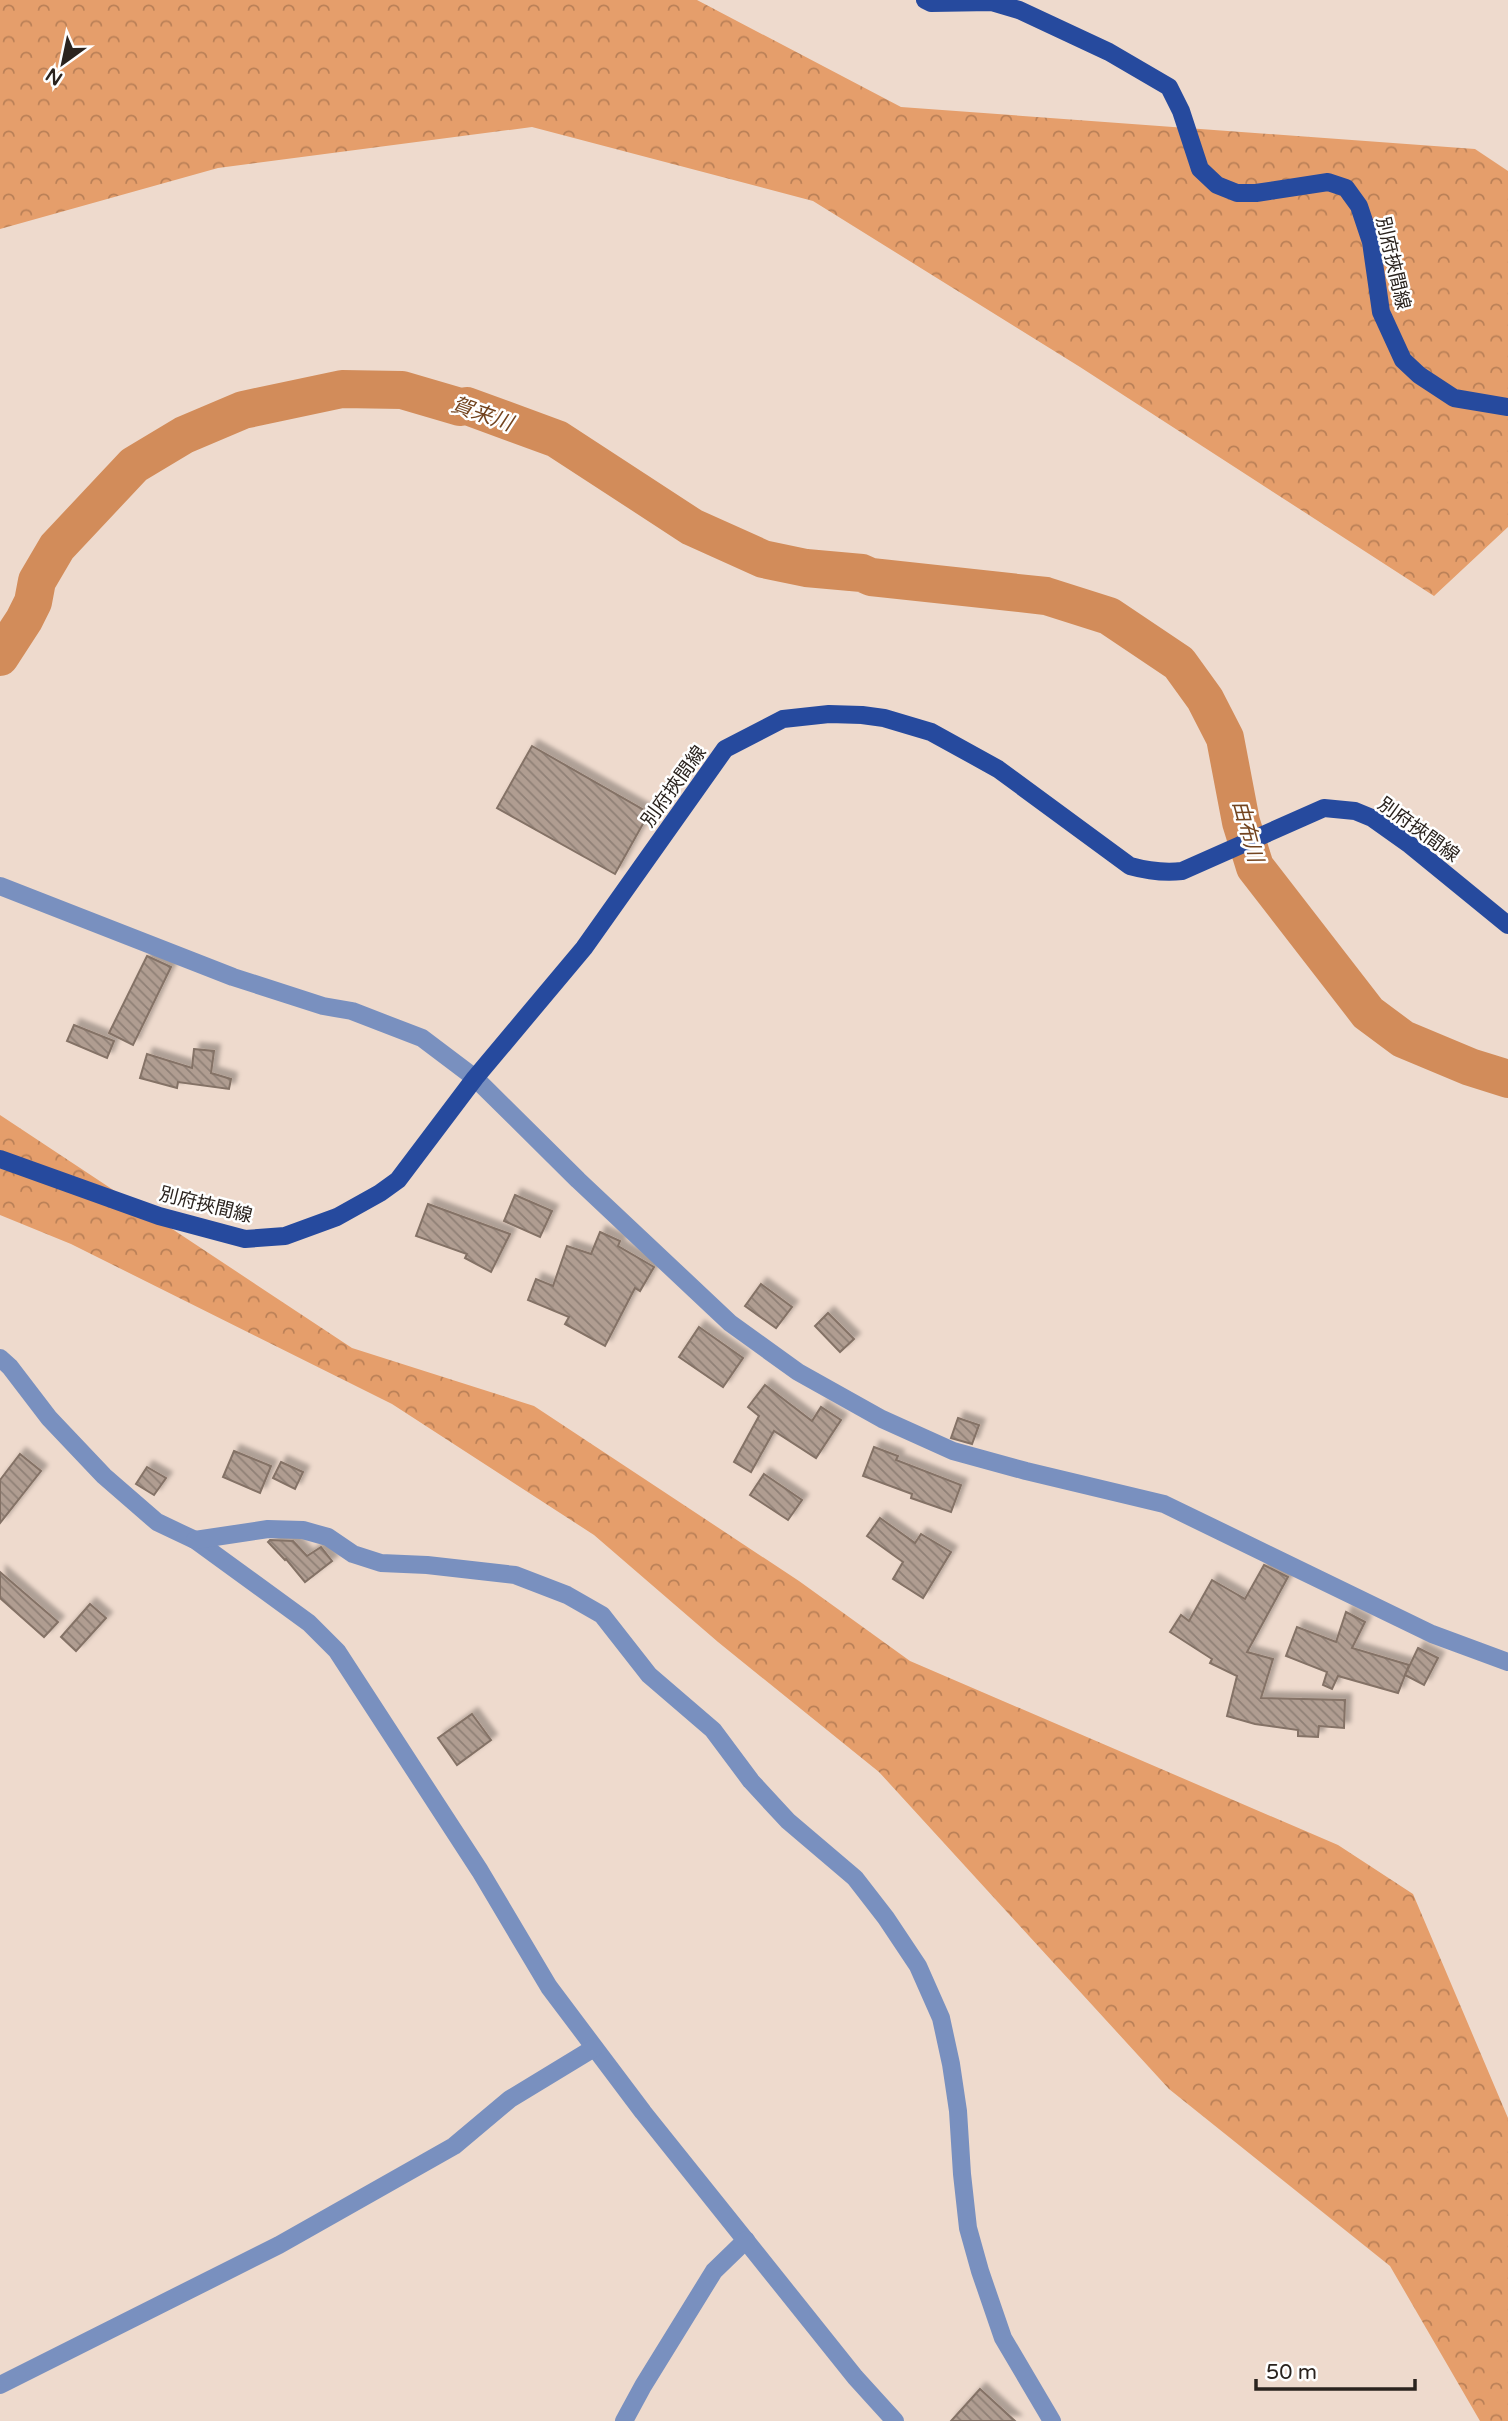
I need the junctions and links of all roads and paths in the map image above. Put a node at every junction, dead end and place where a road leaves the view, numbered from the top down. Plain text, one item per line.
1 (925, 0) edge
2 (1508, 407) edge
3 (0, 886) edge
4 (1508, 925) edge
5 (475, 1079) junction
6 (0, 1159) edge
7 (0, 1358) edge
8 (195, 1541) junction
9 (1508, 1662) edge
10 (594, 2048) junction
11 (746, 2240) junction
12 (0, 2385) edge
13 (624, 2421) edge
14 (895, 2421) edge
15 (1052, 2421) edge

1 - 2 main road, 別府挾間線
3 - 5 street
4 - 5 main road, 別府挾間線
5 - 6 main road, 別府挾間線
5 - 9 street
7 - 8 street
8 - 10 street
8 - 15 street
10 - 11 street
10 - 12 street
11 - 13 street
11 - 14 street

